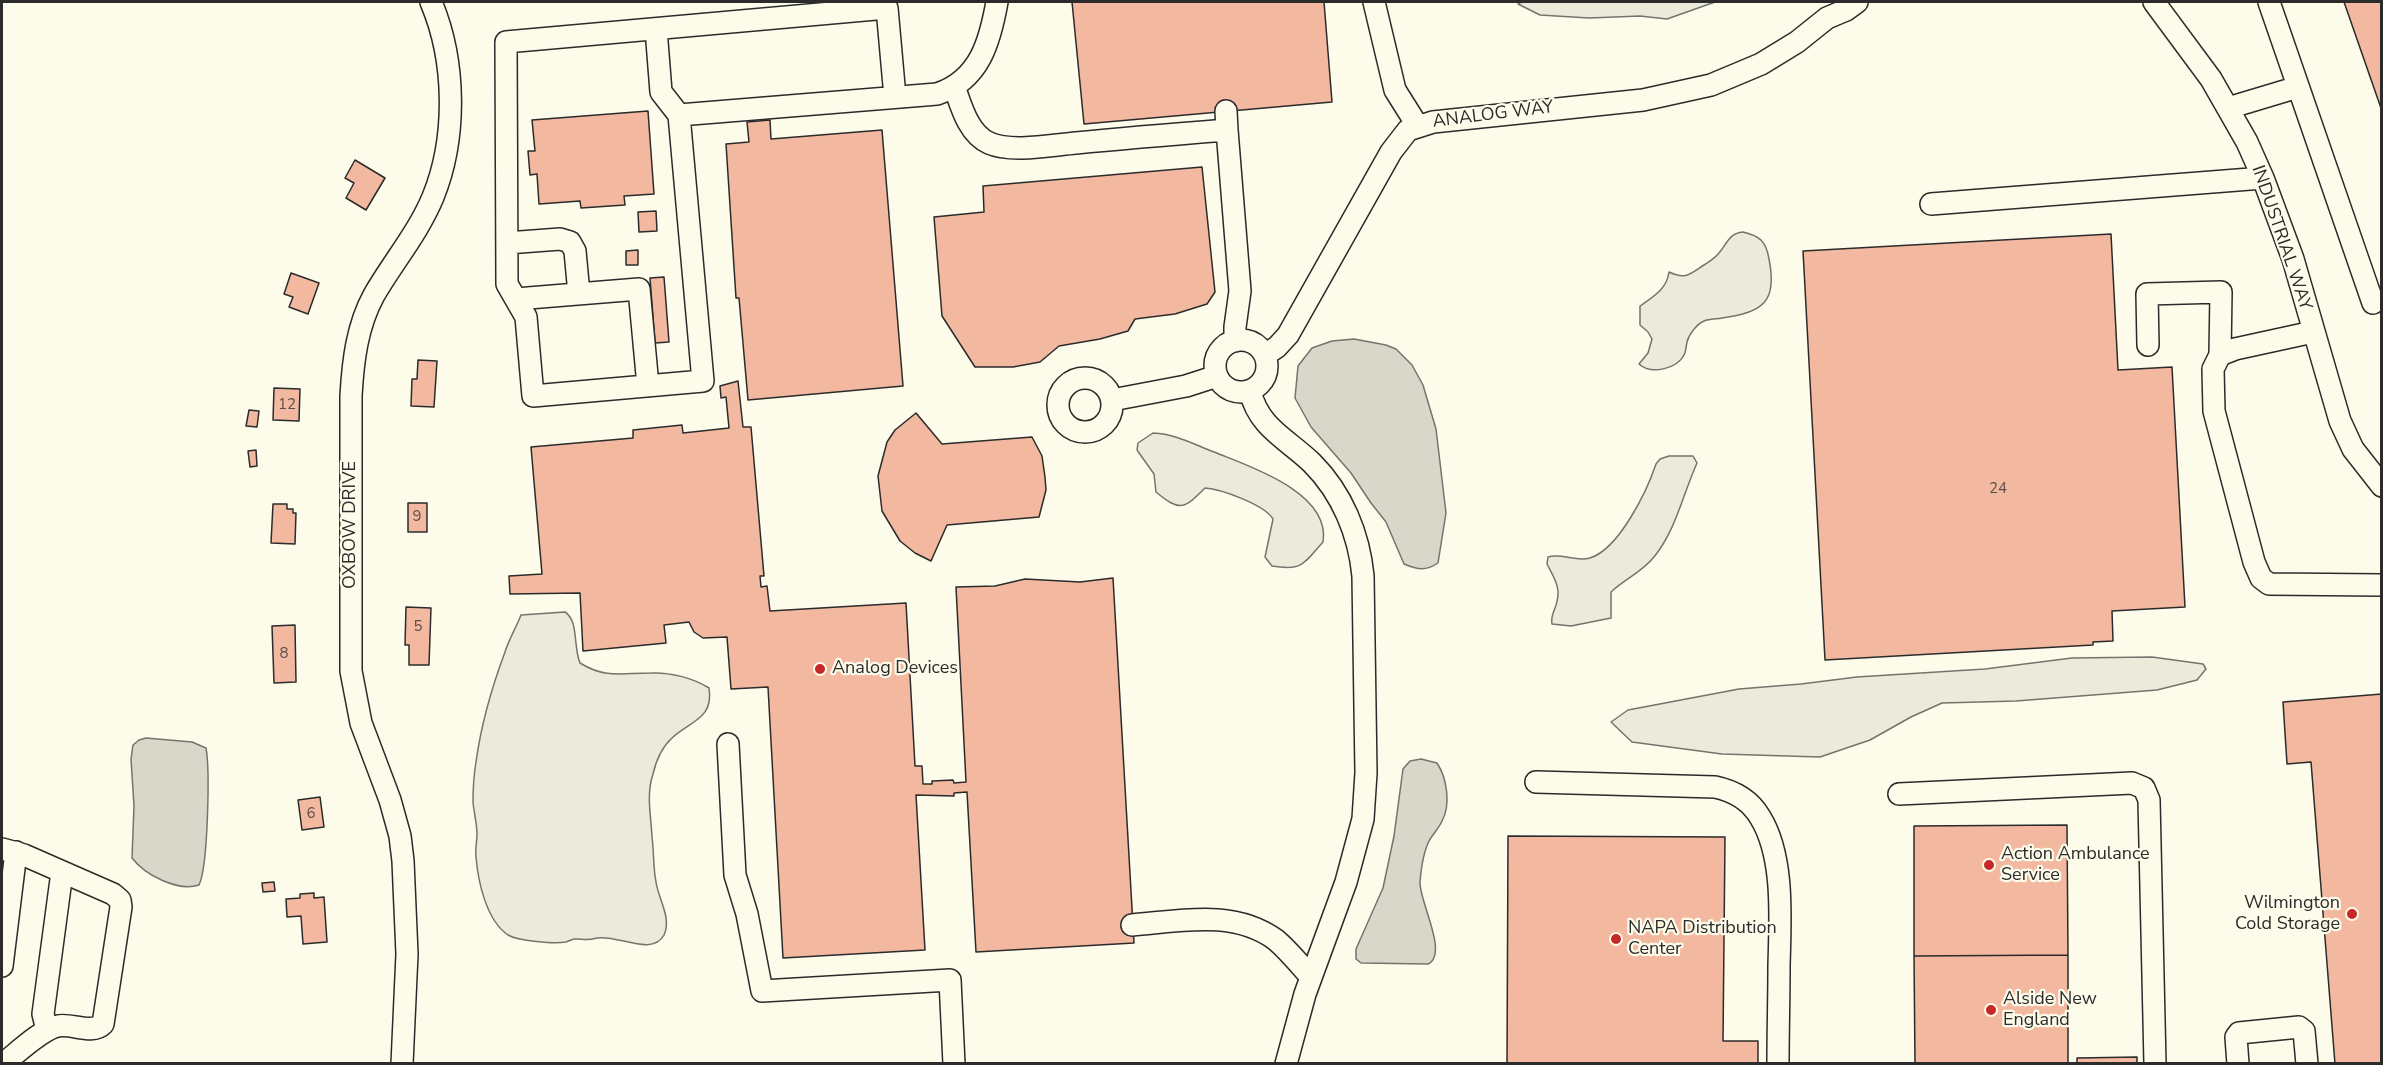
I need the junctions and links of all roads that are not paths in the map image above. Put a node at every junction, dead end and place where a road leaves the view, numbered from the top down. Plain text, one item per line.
1 (431, 2) edge
2 (997, 2) edge
3 (1374, 2) edge
4 (1857, 2) edge
5 (2154, 2) edge
6 (2269, 2) edge
7 (1832, 10) edge
8 (656, 29) junction
9 (954, 86) junction
10 (2298, 87) junction
11 (895, 97) junction
12 (2228, 108) junction
13 (679, 115) junction
14 (1417, 126) junction
15 (2263, 178) junction
16 (1930, 204) dead end
17 (507, 243) junction
18 (579, 294) junction
19 (516, 299) junction
20 (2373, 303) dead end
21 (2313, 332) junction
22 (1235, 340) junction
23 (2148, 345) dead end
24 (1265, 355) junction
25 (2220, 355) junction
26 (1217, 376) junction
27 (648, 386) junction
28 (1250, 391) junction
29 (1112, 400) dead end
30 (2382, 486) edge
31 (2382, 585) edge
32 (728, 744) dead end
33 (1536, 782) dead end
34 (1899, 794) dead end
35 (9, 850) edge
36 (62, 872) junction
37 (1132, 925) dead end
38 (2, 966) edge
39 (1311, 977) junction
40 (47, 1030) junction
41 (3, 1064) edge
42 (402, 1064) edge
43 (954, 1064) edge
44 (1286, 1064) edge
45 (1778, 1064) edge
46 (2155, 1064) edge
47 (2238, 1064) edge
48 (2307, 1064) edge

1 - 42 street, OXBOW DRIVE
2 - 9 street
3 - 14 street
4 - 7 street, ANALOG WAY
5 - 12 street, INDUSTRIAL WAY
6 - 10 street
7 - 14 street, ANALOG WAY
8 - 11 street
8 - 13 street
8 - 17 street
9 - 11 street
9 - 22 street
10 - 12 street
10 - 20 street
11 - 13 street
12 - 15 street, INDUSTRIAL WAY
13 - 27 street
14 - 24 street, ANALOG WAY
15 - 16 street
15 - 21 street, INDUSTRIAL WAY
17 - 18 street
17 - 19 street
18 - 19 street
18 - 27 street
19 - 27 street
21 - 25 street
21 - 30 street, INDUSTRIAL WAY
22 - 24 street
22 - 26 street
23 - 25 street
24 - 28 street
25 - 31 street
26 - 28 street
26 - 29 street
28 - 39 street
32 - 43 street
33 - 45 street
34 - 46 street
35 - 36 street
35 - 38 street
36 - 40 street
36 - 40 street
37 - 39 street
39 - 44 street
40 - 41 street
47 - 48 street

